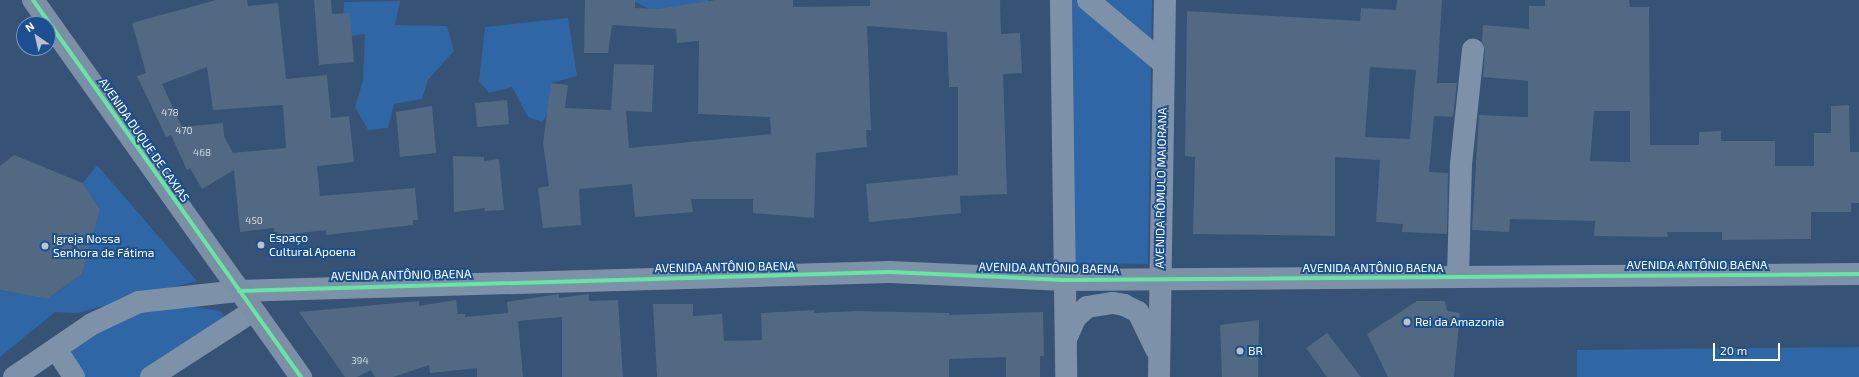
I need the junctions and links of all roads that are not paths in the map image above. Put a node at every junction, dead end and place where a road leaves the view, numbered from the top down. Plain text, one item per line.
1 (33, 0) edge
2 (1083, 0) edge
3 (1088, 0) edge
4 (1165, 0) edge
5 (1062, 4) edge
6 (1473, 50) dead end
7 (1163, 63) junction
8 (1859, 274) edge
9 (1458, 277) junction
10 (1064, 280) junction
11 (1159, 280) junction
12 (239, 291) junction
13 (253, 311) junction
14 (1065, 342) junction
15 (56, 349) junction
16 (1159, 367) edge
17 (14, 377) edge
18 (74, 377) edge
19 (151, 377) edge
20 (301, 377) edge
21 (1066, 377) edge

1 - 12 main road, AVENIDA DUQUE DE CAXIAS
2 - 5 street
3 - 7 street
4 - 7 street, AVENIDA RÔMULO MAIORANA
5 - 10 street
6 - 9 street
7 - 11 street, AVENIDA RÔMULO MAIORANA
8 - 9 street, AVENIDA ANTÔNIO BAENA
9 - 11 street, AVENIDA ANTÔNIO BAENA
10 - 11 street, AVENIDA ANTÔNIO BAENA
10 - 12 street, AVENIDA ANTÔNIO BAENA
10 - 14 street
11 - 16 street, AVENIDA RÔMULO MAIORANA
12 - 13 main road, AVENIDA DUQUE DE CAXIAS
12 - 15 street, AVENIDA ANTÔNIO BAENA
13 - 19 street
13 - 20 main road, AVENIDA DUQUE DE CAXIAS
14 - 16 street
14 - 21 street
15 - 17 street, AVENIDA ANTÔNIO BAENA
15 - 18 street

